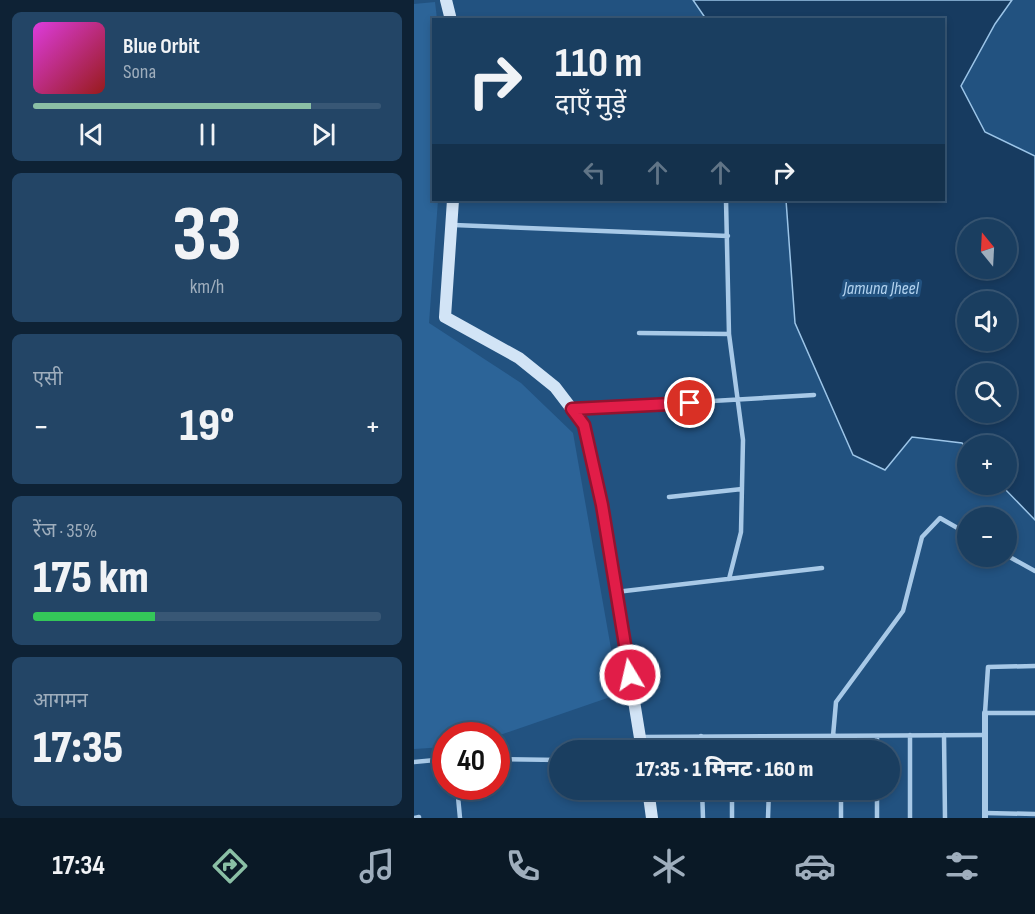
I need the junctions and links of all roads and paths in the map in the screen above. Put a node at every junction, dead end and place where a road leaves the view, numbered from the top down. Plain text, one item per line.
1 (446, 0) edge
2 (450, 18) edge
3 (453, 201) edge
4 (726, 201) edge
5 (451, 224) junction
6 (728, 236) junction
7 (639, 333) dead end
8 (729, 334) junction
9 (814, 395) dead end
10 (738, 401) junction
11 (572, 409) junction
12 (742, 489) junction
13 (669, 497) dead end
14 (957, 528) edge
15 (1017, 561) edge
16 (822, 568) dead end
17 (1035, 571) edge
18 (729, 579) junction
19 (616, 592) junction
20 (1035, 666) edge
21 (984, 713) junction
22 (1035, 713) edge
23 (910, 735) junction
24 (944, 735) junction
25 (985, 735) junction
26 (701, 736) junction
27 (833, 736) junction
28 (840, 736) junction
29 (877, 736) junction
30 (639, 737) junction
31 (640, 740) edge
32 (701, 740) edge
33 (840, 740) edge
34 (877, 740) edge
35 (510, 759) edge
36 (432, 760) edge
37 (549, 760) edge
38 (414, 762) edge
39 (458, 800) edge
40 (650, 800) edge
41 (702, 800) edge
42 (732, 800) edge
43 (769, 800) edge
44 (841, 800) edge
45 (877, 800) edge
46 (1035, 814) edge
47 (985, 816) edge
48 (460, 818) edge
49 (652, 818) edge
50 (703, 818) edge
51 (732, 818) edge
52 (768, 818) edge
53 (841, 818) edge
54 (877, 818) edge
55 (910, 818) edge
56 (945, 818) edge

1 - 2 street
3 - 5 street
4 - 6 lane
5 - 6 lane
5 - 11 street
6 - 8 lane
7 - 8 lane
8 - 10 lane
9 - 10 lane
10 - 11 lane
10 - 12 lane
11 - 19 street
12 - 13 lane
12 - 18 lane
14 - 27 lane
15 - 17 lane
16 - 18 lane
18 - 19 lane
19 - 30 street
20 - 21 lane
21 - 22 lane
21 - 25 street
23 - 24 lane
23 - 29 lane
23 - 55 lane
24 - 25 lane
24 - 56 lane
25 - 47 street
26 - 27 lane
26 - 30 lane
26 - 32 lane
27 - 28 lane
28 - 29 lane
28 - 33 lane
29 - 34 lane
30 - 31 street
35 - 37 lane
36 - 38 lane
39 - 48 lane
40 - 49 street
41 - 50 lane
42 - 51 lane
43 - 52 lane
44 - 53 lane
45 - 54 lane
46 - 47 lane

